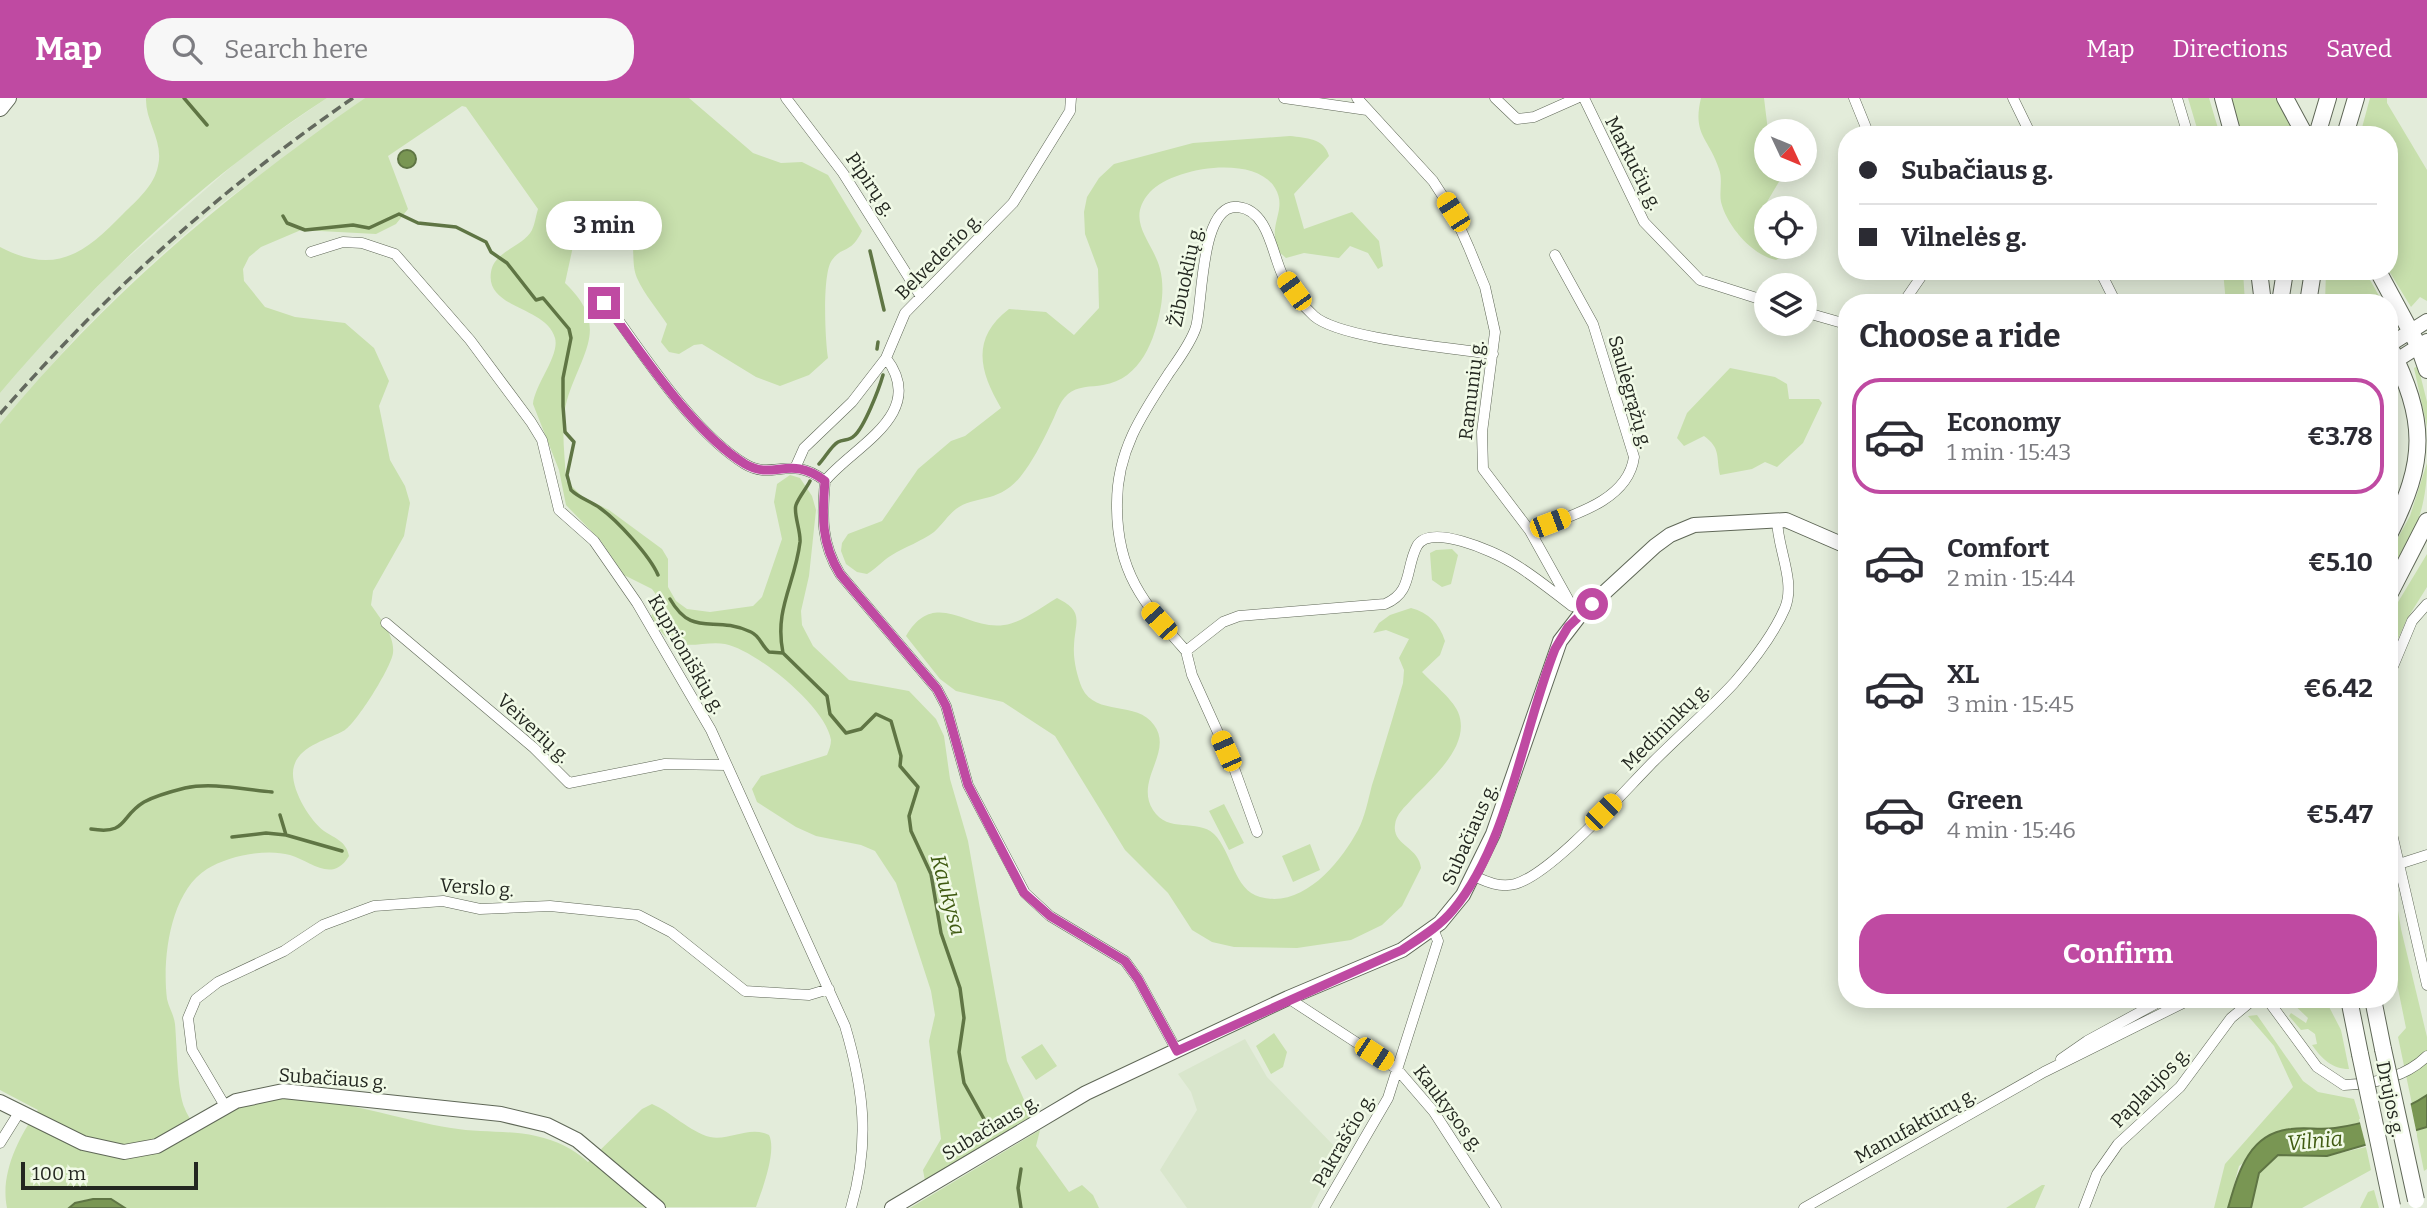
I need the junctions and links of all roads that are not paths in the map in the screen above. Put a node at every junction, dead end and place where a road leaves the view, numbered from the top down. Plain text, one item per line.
1 (8, 98) edge
2 (786, 98) edge
3 (1071, 98) edge
4 (1284, 98) edge
5 (1357, 98) edge
6 (1495, 98) edge
7 (1577, 98) edge
8 (1584, 98) edge
9 (1854, 98) edge
10 (2013, 98) edge
11 (2177, 98) edge
12 (2223, 98) edge
13 (2285, 98) edge
14 (2328, 98) edge
15 (2356, 98) edge
16 (0, 108) edge
17 (1368, 110) junction
18 (1865, 126) edge
19 (2027, 126) edge
20 (2185, 126) edge
21 (2231, 126) edge
22 (2300, 126) edge
23 (2319, 126) edge
24 (2347, 126) edge
25 (311, 252) dead end
26 (1555, 255) dead end
27 (920, 295) junction
28 (1754, 297) edge
29 (604, 303) dead end
30 (2398, 309) edge
31 (1817, 316) edge
32 (2427, 321) edge
33 (1838, 322) edge
34 (2410, 332) junction
35 (2398, 339) edge
36 (2423, 344) edge
37 (1493, 354) junction
38 (886, 358) junction
39 (2398, 359) edge
40 (2427, 369) edge
41 (2398, 370) edge
42 (796, 466) junction
43 (825, 481) junction
44 (2398, 516) edge
45 (1777, 519) junction
46 (2427, 522) edge
47 (1530, 531) junction
48 (1838, 538) edge
49 (2398, 577) edge
50 (2427, 604) edge
51 (1576, 611) junction
52 (386, 623) dead end
53 (1186, 651) junction
54 (2398, 654) edge
55 (726, 765) junction
56 (1257, 832) dead end
57 (2427, 855) edge
58 (2398, 860) edge
59 (2399, 864) junction
60 (1474, 876) junction
61 (1433, 929) junction
62 (2427, 985) edge
63 (829, 989) junction
64 (1289, 998) junction
65 (2148, 1008) edge
66 (2174, 1008) edge
67 (2243, 1008) edge
68 (2274, 1008) edge
69 (2351, 1008) edge
70 (2375, 1008) edge
71 (1177, 1051) junction
72 (2427, 1056) edge
73 (1397, 1069) junction
74 (2044, 1072) junction
75 (0, 1102) edge
76 (225, 1106) junction
77 (20, 1111) junction
78 (0, 1143) edge
79 (2417, 1204) edge
80 (2392, 1207) edge
81 (658, 1208) edge
82 (851, 1208) edge
83 (892, 1208) edge
84 (1324, 1208) edge
85 (1496, 1208) edge
86 (1804, 1208) edge
87 (2084, 1208) edge

1 - 16 main road
2 - 27 street, Pipirų g.
3 - 27 street, Belvederio g.
4 - 17 street
5 - 17 street, Ramunių g.
6 - 7 street
8 - 28 street, Markučių g.
9 - 18 street
10 - 19 street
11 - 20 street
12 - 21 main road
13 - 22 main road
14 - 23 main road
15 - 24 main road
17 - 37 street, Ramunių g.
25 - 55 street, Kuprioniškių g.
26 - 47 street, Saulėgrąžų g.
27 - 38 street, Belvederio g.
29 - 42 street
30 - 34 main road
31 - 33 street
32 - 34 street
34 - 35 street
34 - 36 main road
36 - 39 street
36 - 40 main road
37 - 47 street, Ramunių g.
37 - 53 street, Žibuoklių g.
38 - 42 street, Belvederio g.
38 - 43 street
41 - 44 main road
42 - 43 street
43 - 71 street
45 - 48 street, Subačiaus g.
45 - 51 street, Subačiaus g.
45 - 60 street, Medininkų g.
46 - 49 main road
47 - 51 street, Ramunių g.
50 - 54 street
51 - 53 street
51 - 60 street, Subačiaus g.
52 - 55 street, Veiverių g.
53 - 56 street, Žibuoklių g.
55 - 63 street, Kuprioniškių g.
57 - 59 street
58 - 59 street
59 - 62 street
60 - 61 street, Subačiaus g.
61 - 64 street, Subačiaus g.
61 - 73 street, Pakraščio g.
63 - 76 street, Verslo g.
63 - 82 street, Kuprioniškių g.
64 - 71 street, Subačiaus g.
64 - 73 street, Kaukysos g.
65 - 74 street, Manufaktūrų g.
66 - 74 street, Manufaktūrų g.
67 - 87 street, Paplaujos g.
68 - 72 street
69 - 80 main road, Drujos g., bridge
70 - 79 main road, Drujos g., bridge
71 - 83 street, Subačiaus g.
73 - 84 street, Pakraščio g.
73 - 85 street, Kaukysos g.
74 - 86 street, Manufaktūrų g.
75 - 77 street, Subačiaus g.
76 - 77 street, Subačiaus g.
76 - 81 street, Subačiaus g.
77 - 78 street

